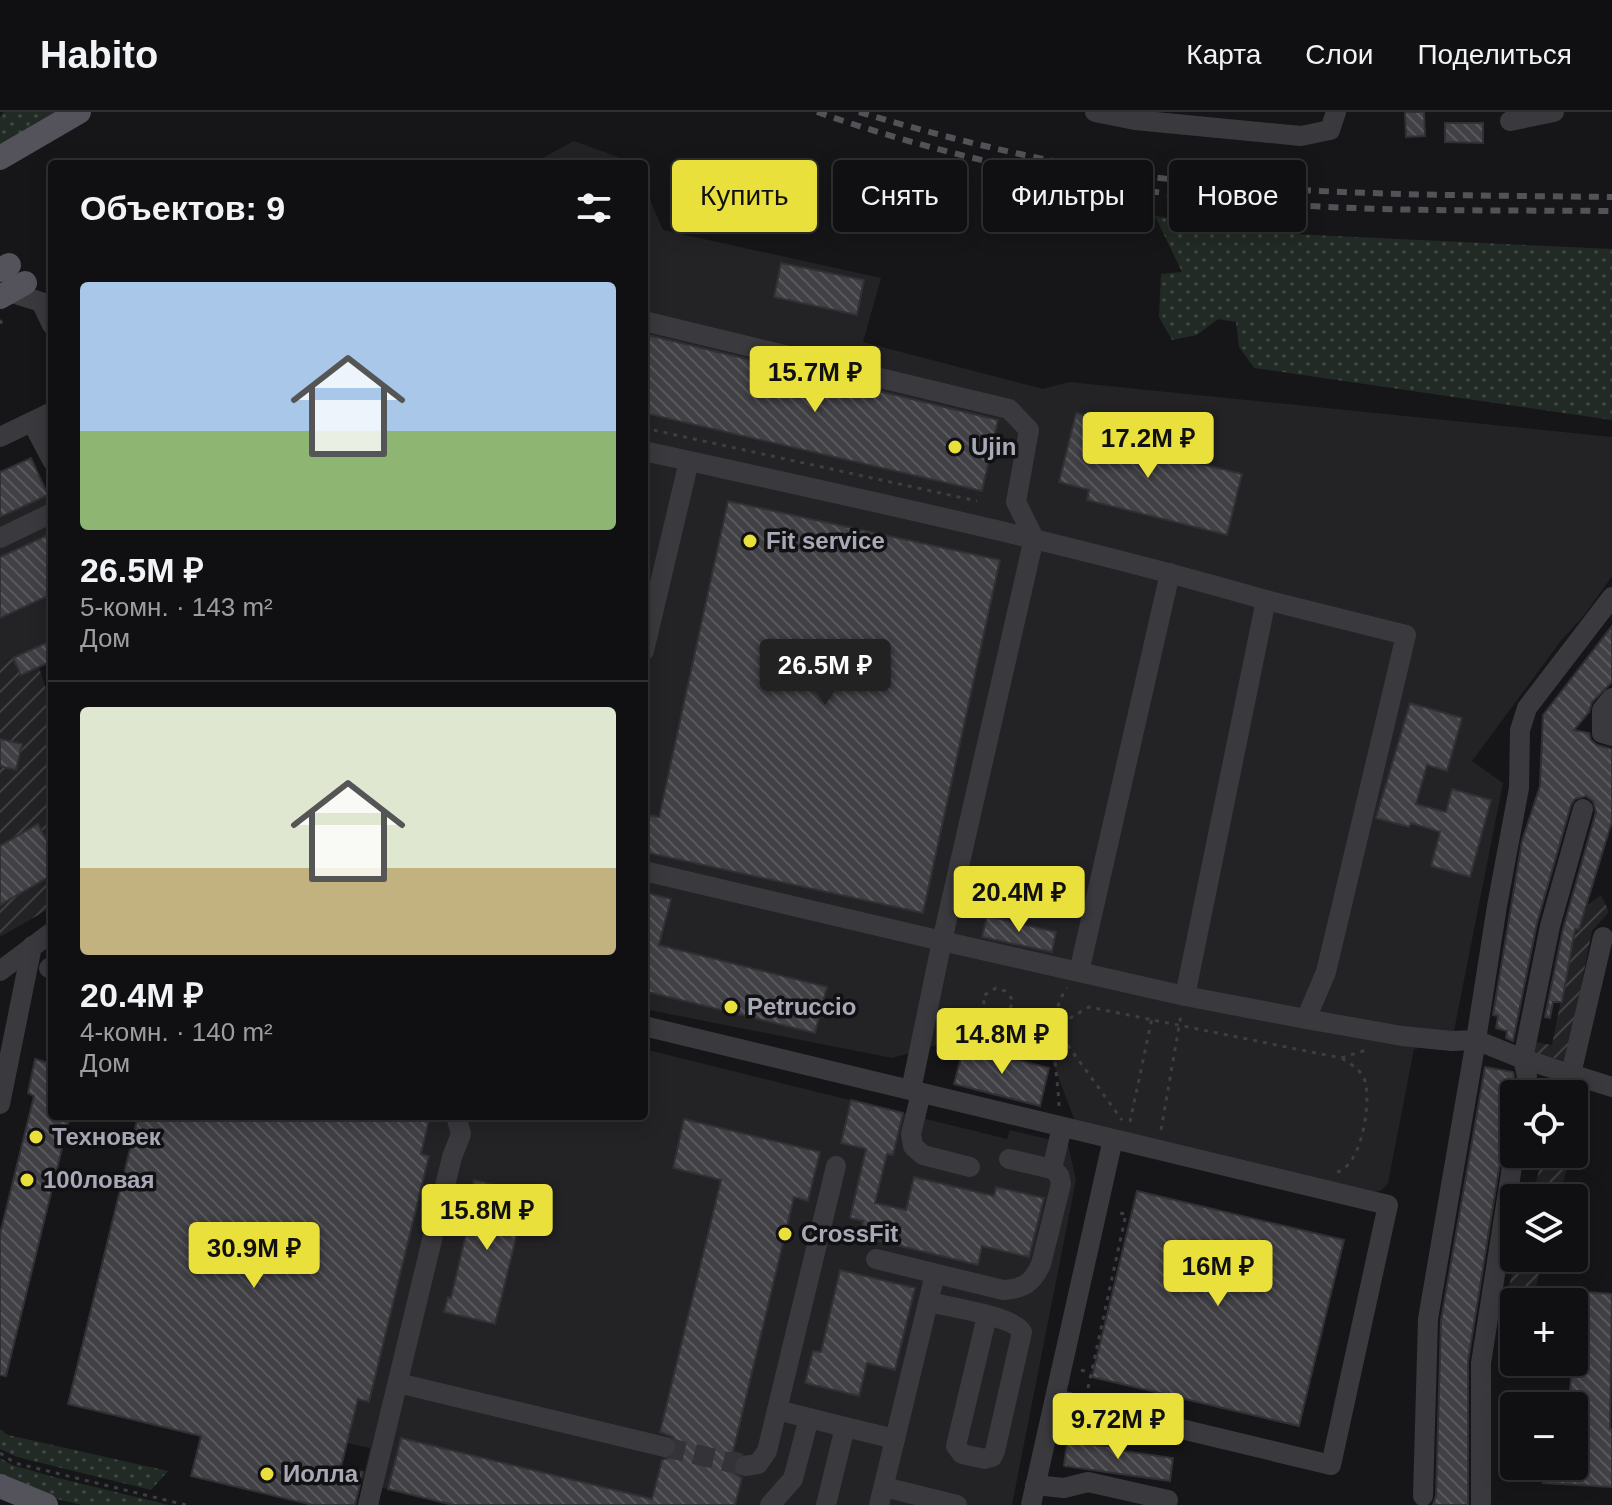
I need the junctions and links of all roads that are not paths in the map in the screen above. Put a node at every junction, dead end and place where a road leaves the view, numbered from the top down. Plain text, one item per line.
1 (79, 112) edge
2 (1095, 112) edge
3 (1336, 112) edge
4 (1554, 112) edge
5 (1510, 121) dead end
6 (0, 158) edge
7 (7, 283) edge
8 (48, 317) edge
9 (648, 322) edge
10 (48, 414) edge
11 (32, 422) junction
12 (0, 437) edge
13 (48, 452) edge
14 (648, 452) edge
15 (689, 461) junction
16 (48, 515) edge
17 (0, 538) edge
18 (1034, 538) junction
19 (1170, 573) junction
20 (1612, 597) edge
21 (1266, 600) junction
22 (648, 634) edge
23 (1612, 698) edge
24 (1612, 736) edge
25 (1583, 809) dead end
26 (648, 872) edge
27 (48, 935) edge
28 (1603, 937) dead end
29 (942, 941) junction
30 (32, 946) junction
31 (0, 971) edge
32 (1079, 972) junction
33 (1185, 996) junction
34 (1306, 1019) junction
35 (648, 1027) edge
36 (1476, 1040) junction
37 (1523, 1059) junction
38 (1571, 1074) junction
39 (1526, 1080) edge
40 (1612, 1087) edge
41 (916, 1092) junction
42 (0, 1104) edge
43 (457, 1120) edge
44 (1063, 1121) junction
45 (1113, 1139) junction
46 (1009, 1159) dead end
47 (836, 1166) dead end
48 (970, 1167) dead end
49 (1512, 1168) edge
50 (1052, 1169) junction
51 (876, 1259) dead end
52 (935, 1274) junction
53 (929, 1302) junction
54 (987, 1316) junction
55 (398, 1383) junction
56 (1056, 1399) junction
57 (777, 1410) junction
58 (809, 1418) junction
59 (845, 1427) junction
60 (895, 1439) junction
61 (665, 1447) tunnel mouth
62 (745, 1466) dead end
63 (0, 1486) edge
64 (1033, 1495) edge
65 (882, 1496) edge
66 (1423, 1496) dead end
67 (1168, 1500) dead end
68 (46, 1505) edge
69 (369, 1505) edge
70 (770, 1505) edge
71 (826, 1505) edge
72 (957, 1505) edge
73 (1481, 1505) edge

1 - 6 main road
2 - 3 street
4 - 5 street
7 - 8 street
9 - 18 street
10 - 11 street
11 - 12 street
11 - 13 street
14 - 15 street
15 - 18 street
15 - 22 street
16 - 17 street
18 - 19 street
18 - 29 street
19 - 21 street
19 - 32 street
20 - 36 street
21 - 33 street
21 - 34 street
23 - 24 street
25 - 37 street
26 - 29 street
27 - 30 street
28 - 38 street
29 - 32 street
29 - 41 street
30 - 31 street
30 - 42 street
32 - 33 street
33 - 34 street
34 - 36 street
35 - 41 street
36 - 37 street
36 - 66 street
37 - 38 street
37 - 39 street
38 - 40 street
41 - 44 street
41 - 48 street
43 - 55 street
44 - 45 street
44 - 50 street
45 - 56 street
45 - 56 street
46 - 50 street
47 - 57 street
49 - 73 street
50 - 52 street
51 - 52 street
52 - 53 street
53 - 54 street
53 - 60 street
54 - 54 street
55 - 61 street
55 - 69 street
56 - 64 street
57 - 58 street
57 - 62 street
58 - 59 street
58 - 70 street
59 - 60 street
59 - 71 street
60 - 65 street
63 - 68 main road
64 - 67 street
65 - 72 street

